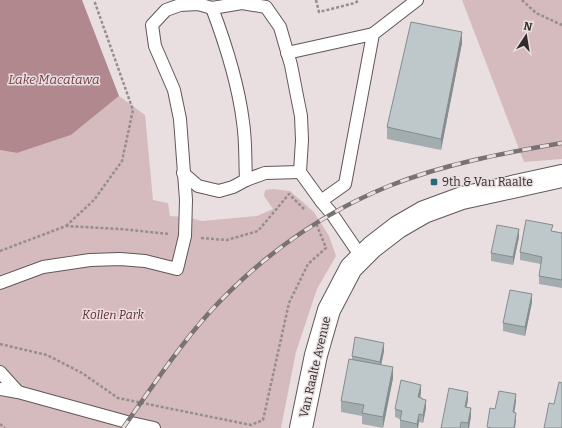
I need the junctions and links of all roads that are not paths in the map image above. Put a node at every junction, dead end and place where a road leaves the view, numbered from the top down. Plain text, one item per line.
1 (417, 0) edge
2 (212, 8) junction
3 (373, 34) junction
4 (287, 52) junction
5 (300, 172) junction
6 (183, 173) junction
7 (246, 180) junction
8 (556, 181) edge
9 (321, 201) junction
10 (362, 258) junction
11 (0, 283) edge
12 (0, 372) edge
13 (0, 389) edge
14 (18, 392) junction
15 (154, 428) edge
16 (301, 428) edge

1 - 3 lane
2 - 4 lane
2 - 6 lane
2 - 7 lane
3 - 4 lane
3 - 9 lane
4 - 5 lane
5 - 7 lane
5 - 9 lane
6 - 7 lane
6 - 11 lane
8 - 10 street, Van Raalte Avenue
9 - 10 lane
10 - 16 street, Van Raalte Avenue
12 - 14 lane
13 - 14 lane
14 - 15 lane

